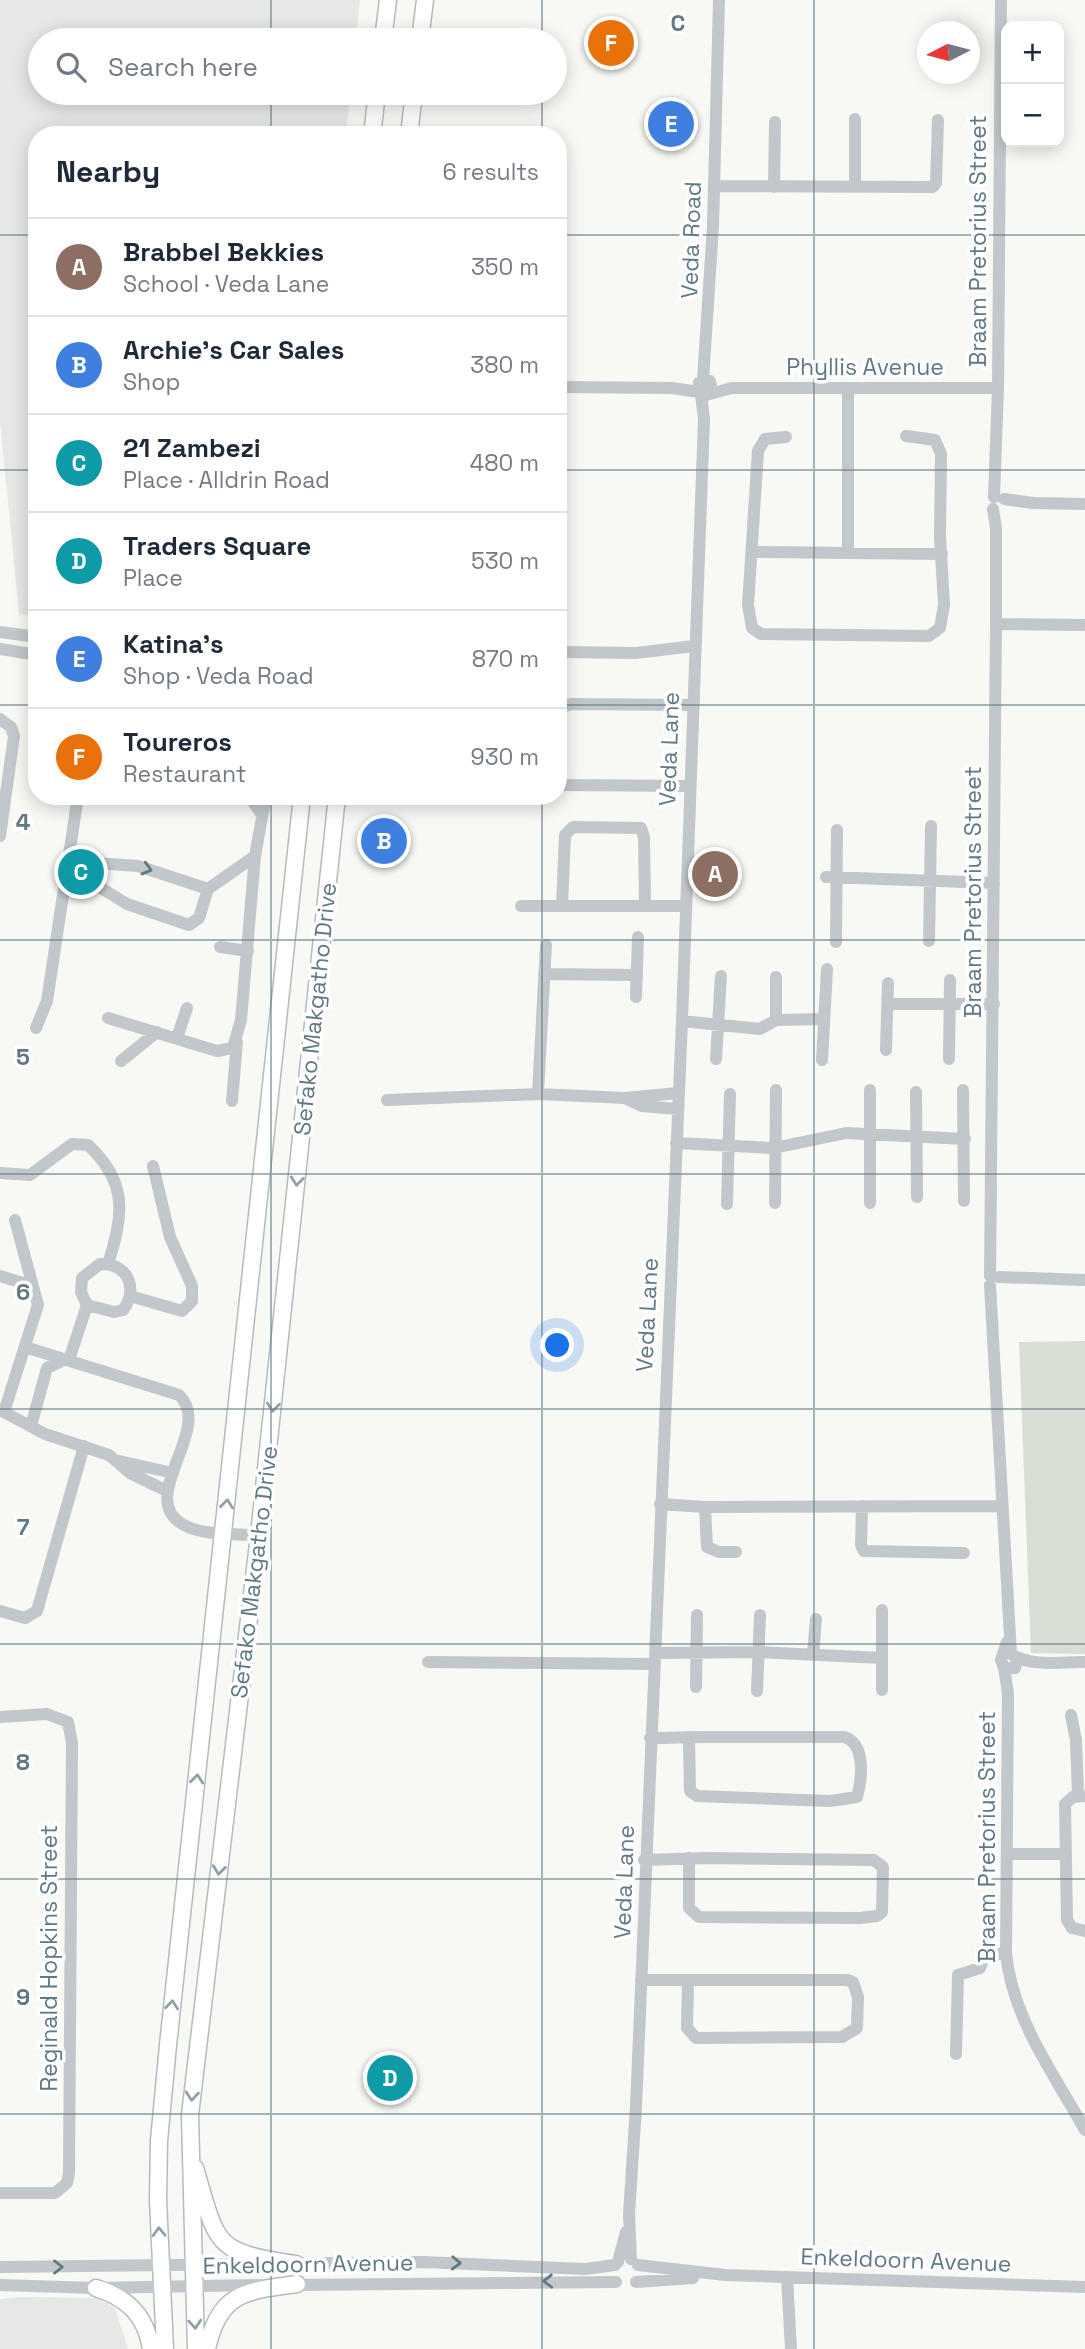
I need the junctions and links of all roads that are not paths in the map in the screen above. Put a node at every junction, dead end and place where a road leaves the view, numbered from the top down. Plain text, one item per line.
1 (388, 0) edge
2 (425, 0) edge
3 (719, 0) edge
4 (1001, 0) edge
5 (384, 28) edge
6 (422, 28) edge
7 (376, 105) edge
8 (413, 105) edge
9 (855, 119) dead end
10 (938, 120) dead end
11 (775, 122) dead end
12 (373, 126) edge
13 (410, 126) edge
14 (714, 186) junction
15 (774, 187) junction
16 (855, 187) junction
17 (567, 387) edge
18 (706, 387) junction
19 (848, 388) junction
20 (998, 388) junction
21 (704, 419) joint
22 (906, 436) dead end
23 (786, 437) dead end
24 (1000, 503) junction
25 (1085, 504) edge
26 (754, 552) junction
27 (848, 554) junction
28 (942, 554) junction
29 (996, 624) junction
30 (1085, 625) edge
31 (0, 632) edge
32 (28, 636) edge
33 (694, 646) junction
34 (0, 649) edge
35 (567, 652) edge
36 (28, 654) edge
37 (567, 705) edge
38 (691, 705) junction
39 (0, 719) edge
40 (567, 785) edge
41 (689, 786) junction
42 (77, 805) edge
43 (255, 805) edge
44 (264, 805) edge
45 (301, 805) edge
46 (336, 805) edge
47 (262, 816) junction
48 (931, 826) dead end
49 (837, 830) dead end
50 (0, 835) edge
51 (255, 856) junction
52 (68, 861) junction
53 (230, 871) junction
54 (831, 877) junction
55 (66, 878) junction
56 (930, 880) junction
57 (253, 881) junction
58 (994, 883) junction
59 (208, 889) junction
60 (645, 905) junction
61 (685, 905) junction
62 (521, 906) dead end
63 (562, 906) junction
64 (638, 937) dead end
65 (929, 941) dead end
66 (836, 942) dead end
67 (546, 945) dead end
68 (220, 947) dead end
69 (248, 951) junction
70 (827, 968) dead end
71 (544, 974) junction
72 (637, 975) junction
73 (721, 976) dead end
74 (776, 977) dead end
75 (950, 980) dead end
76 (888, 982) dead end
77 (636, 997) dead end
78 (888, 1004) junction
79 (949, 1004) junction
80 (994, 1004) junction
81 (187, 1008) dead end
82 (108, 1018) dead end
83 (823, 1019) junction
84 (776, 1020) junction
85 (682, 1021) junction
86 (719, 1024) junction
87 (36, 1028) dead end
88 (157, 1032) junction
89 (238, 1036) junction
90 (177, 1038) junction
91 (886, 1050) dead end
92 (716, 1059) dead end
93 (949, 1059) dead end
94 (822, 1060) dead end
95 (121, 1061) dead end
96 (776, 1090) dead end
97 (870, 1090) dead end
98 (963, 1090) dead end
99 (916, 1091) dead end
100 (678, 1093) junction
101 (538, 1094) junction
102 (730, 1094) dead end
103 (625, 1098) junction
104 (387, 1100) dead end
105 (232, 1101) dead end
106 (678, 1109) junction
107 (870, 1134) junction
108 (918, 1136) junction
109 (965, 1139) junction
110 (676, 1143) junction
111 (728, 1144) junction
112 (774, 1148) junction
113 (153, 1166) dead end
114 (0, 1173) edge
115 (917, 1197) dead end
116 (964, 1201) dead end
117 (775, 1203) dead end
118 (870, 1203) dead end
119 (727, 1204) dead end
120 (15, 1220) dead end
121 (108, 1264) junction
122 (0, 1276) edge
123 (995, 1280) junction
124 (1085, 1280) edge
125 (33, 1286) junction
126 (130, 1296) junction
127 (87, 1304) junction
128 (26, 1347) junction
129 (63, 1360) junction
130 (2, 1411) edge
131 (31, 1426) junction
132 (84, 1446) junction
133 (119, 1461) junction
134 (173, 1473) junction
135 (167, 1491) junction
136 (660, 1504) junction
137 (862, 1506) junction
138 (1002, 1506) junction
139 (705, 1507) junction
140 (224, 1533) junction
141 (260, 1535) junction
142 (736, 1552) dead end
143 (964, 1553) dead end
144 (882, 1610) dead end
145 (0, 1611) edge
146 (697, 1615) dead end
147 (760, 1615) dead end
148 (816, 1619) dead end
149 (758, 1652) junction
150 (696, 1653) junction
151 (813, 1655) junction
152 (655, 1658) junction
153 (882, 1658) junction
154 (428, 1662) dead end
155 (1011, 1662) junction
156 (1085, 1662) edge
157 (696, 1687) dead end
158 (882, 1690) dead end
159 (757, 1691) dead end
160 (1071, 1714) dead end
161 (0, 1717) edge
162 (689, 1737) junction
163 (650, 1738) junction
164 (1081, 1796) edge
165 (1008, 1854) junction
166 (1064, 1854) junction
167 (689, 1858) junction
168 (644, 1860) junction
169 (1085, 1931) edge
170 (1006, 1953) junction
171 (641, 1980) junction
172 (688, 1981) junction
173 (956, 2054) dead end
174 (1085, 2130) edge
175 (190, 2149) junction
176 (0, 2193) edge
177 (625, 2263) junction
178 (296, 2264) junction
179 (192, 2265) junction
180 (161, 2266) junction
181 (0, 2267) edge
182 (725, 2275) junction
183 (787, 2277) junction
184 (616, 2282) junction
185 (636, 2282) junction
186 (297, 2284) junction
187 (0, 2285) edge
188 (162, 2287) junction
189 (193, 2287) junction
190 (1085, 2287) edge
191 (96, 2288) junction
192 (151, 2349) edge
193 (165, 2349) edge
194 (196, 2349) edge
195 (207, 2349) edge
196 (791, 2349) edge

1 - 5 main road
2 - 6 main road
3 - 14 street, Veda Road
4 - 20 street, Braam Pretorius Street
7 - 12 main road
8 - 13 main road
9 - 16 street
10 - 16 street
11 - 15 street
14 - 15 street
14 - 18 street, Veda Road
15 - 16 street
17 - 18 street, Phyllis Avenue
18 - 19 street, Phyllis Avenue
18 - 21 street, Veda Road
19 - 20 street, Phyllis Avenue
19 - 27 street
20 - 24 street, Braam Pretorius Street
21 - 33 street, Veda Lane
22 - 28 street
23 - 26 street
24 - 25 street
24 - 29 street, Braam Pretorius Street
26 - 27 street
26 - 28 street
27 - 28 street
29 - 30 street
29 - 58 street, Braam Pretorius Street
31 - 32 street
33 - 35 street
33 - 38 street, Veda Lane
34 - 36 street
37 - 38 street
38 - 41 street, Veda Lane
39 - 50 street
40 - 41 street
41 - 61 street, Veda Lane
42 - 52 street
43 - 47 street
44 - 47 street
140 -> 45 main road, Sefako Makgatho Drive
46 -> 141 main road, Sefako Makgatho Drive
47 - 51 street
48 - 56 street
49 - 54 street
51 - 53 street
51 - 57 street
52 - 55 street
52 -> 59 street
53 - 57 street
53 - 59 street
54 - 56 street
54 - 66 street
55 - 59 street
55 - 87 street
56 - 58 street
56 - 65 street
57 - 69 street
58 - 80 street, Braam Pretorius Street
60 - 61 street
60 - 63 street
60 - 63 street
61 - 85 street, Veda Lane
62 - 63 street
64 - 72 street
67 - 71 street
68 - 69 street
69 - 89 street
70 - 83 street
71 - 72 street
71 - 101 street
72 - 77 street
73 - 86 street
74 - 84 street
75 - 79 street
76 - 78 street
78 - 79 street
78 - 91 street
79 - 80 street
79 - 93 street
80 - 123 street, Braam Pretorius Street
81 - 90 street
82 - 88 street
83 - 84 street
83 - 94 street
84 - 86 street
85 - 86 street
85 - 100 street, Veda Lane
86 - 92 street
88 - 90 street
88 - 95 street
89 - 90 street
89 - 105 street
96 - 112 street
97 - 107 street
98 - 109 street
99 - 108 street
100 - 103 street
100 - 106 street, Veda Lane
101 - 103 street
101 - 104 street
102 - 111 street
103 - 106 street
106 - 110 street, Veda Lane
107 - 108 street
107 - 112 street
107 - 118 street
108 - 109 street
108 - 115 street
109 - 116 street
110 - 111 street
110 - 136 street, Veda Lane
111 - 112 street
111 - 119 street
112 - 117 street
113 - 126 street
114 - 121 street
120 - 125 street
121 - 126 street
121 - 127 street
122 - 125 street
123 - 124 street
123 - 138 street, Braam Pretorius Street
125 - 128 street
126 - 127 street
127 - 129 street
128 - 129 street
128 - 130 street
129 - 131 street
129 - 134 street
130 - 131 street
131 - 132 street
132 - 133 street
132 - 145 street
133 - 134 street
133 - 135 street
134 - 135 street
135 - 140 street
136 - 139 street
136 - 152 street, Veda Lane
137 - 138 street
137 - 139 street
137 - 143 street
138 - 155 street, Braam Pretorius Street
139 - 142 street
140 - 141 street
180 -> 140 main road, Sefako Makgatho Drive
141 -> 175 main road, Sefako Makgatho Drive
144 - 153 street
146 - 150 street
147 - 149 street
148 - 151 street
149 - 150 street
149 - 151 street
149 - 159 street
150 - 152 street
150 - 157 street
151 - 153 street
152 - 154 street
152 - 163 street, Veda Lane
153 - 158 street
155 - 156 street
155 - 165 street, Braam Pretorius Street
160 - 164 street
161 - 176 street, Reginald Hopkins Street
162 - 162 street
162 - 163 street
163 - 168 street, Veda Lane
164 - 166 street
165 - 166 street
165 - 170 street, Braam Pretorius Street
166 - 169 street
167 - 167 street
167 - 168 street
168 - 171 street, Veda Lane
170 - 173 street
170 - 174 street, Braam Pretorius Street
171 - 172 street
171 - 177 street, Veda Lane
172 - 172 street
175 - 178 main road
175 - 179 main road, Sefako Makgatho Drive
178 -> 177 street, Enkeldoorn Avenue
177 - 182 street, Enkeldoorn Avenue
177 - 184 street
177 - 185 street
178 - 179 street, Enkeldoorn Avenue
179 - 180 street, Enkeldoorn Avenue
179 - 189 main road, Sefako Makgatho Drive
181 -> 180 street, Enkeldoorn Avenue
180 - 188 main road, Sefako Makgatho Drive
182 - 183 street, Enkeldoorn Avenue
182 - 185 street, Enkeldoorn Avenue
183 - 190 street, Enkeldoorn Avenue
183 - 196 street
184 - 185 street
184 -> 186 street, Enkeldoorn Avenue
186 - 189 street, Enkeldoorn Avenue
186 - 195 main road
187 - 191 street, Enkeldoorn Avenue
188 - 189 street, Enkeldoorn Avenue
188 - 191 street, Enkeldoorn Avenue
188 - 193 main road, Sefako Makgatho Drive
189 -> 194 main road, Sefako Makgatho Drive
191 - 192 main road

